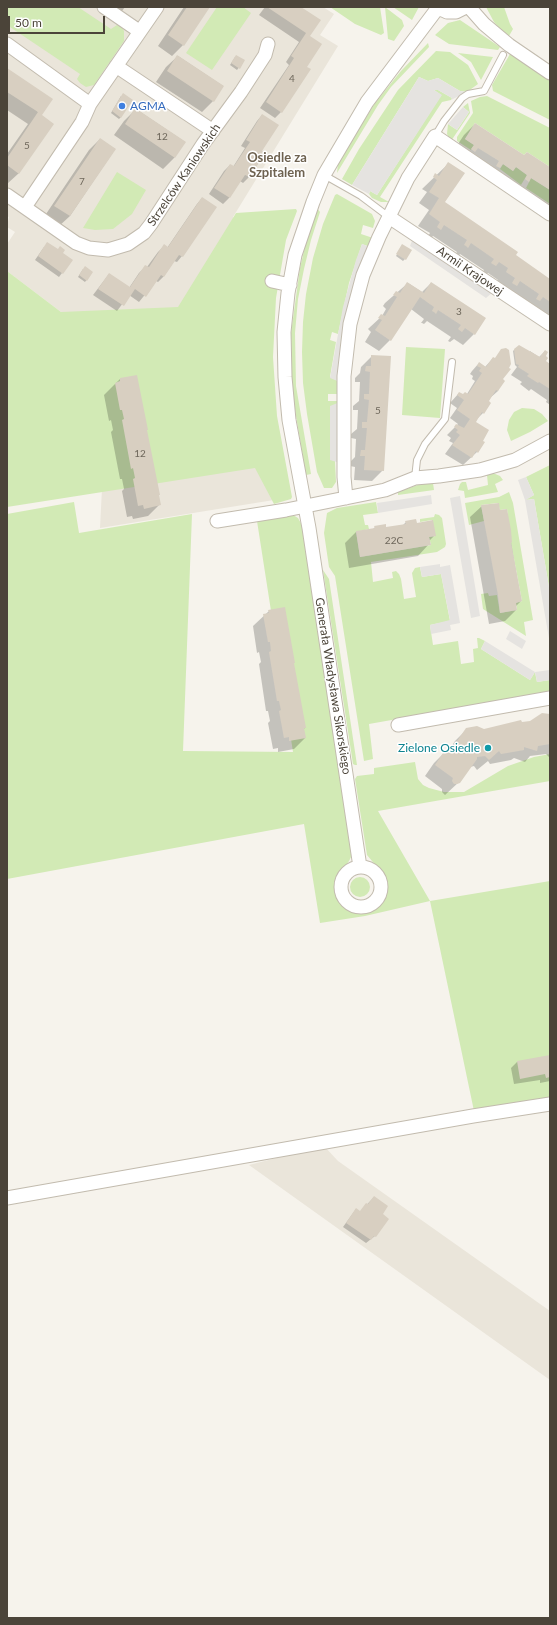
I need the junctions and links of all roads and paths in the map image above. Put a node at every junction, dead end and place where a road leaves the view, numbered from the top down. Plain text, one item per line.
1 (104, 7) edge
2 (157, 7) edge
3 (466, 7) edge
4 (469, 7) edge
5 (436, 8) edge
6 (139, 31) junction
7 (7, 44) edge
8 (268, 44) dead end
9 (503, 54) dead end
10 (116, 66) junction
11 (550, 73) edge
12 (90, 104) junction
13 (213, 131) junction
14 (435, 136) junction
15 (324, 175) junction
16 (7, 196) edge
17 (24, 207) junction
18 (550, 214) edge
19 (389, 217) junction
20 (272, 281) dead end
21 (290, 285) junction
22 (550, 324) edge
23 (452, 362) dead end
24 (550, 440) edge
25 (415, 478) junction
26 (346, 498) junction
27 (306, 506) junction
28 (217, 521) dead end
29 (550, 698) edge
30 (398, 725) dead end
31 (360, 867) dead end
32 (550, 1104) edge
33 (7, 1198) edge

1 - 6 street
2 - 6 street
3 - 5 street
4 - 11 street
5 - 15 street, Generała Władysława Sikorskiego
6 - 10 street
7 - 12 street
8 - 13 street, Strzelców Kaniowskich
9 - 14 lane
10 - 12 street
10 - 13 street
12 - 17 street
13 - 17 street, Strzelców Kaniowskich
14 - 18 street
14 - 19 street
15 - 19 lane
15 - 21 street, Generała Władysława Sikorskiego
16 - 17 street, Strzelców Kaniowskich
19 - 22 street, Armii Krajowej
19 - 26 street
20 - 21 street
21 - 27 street, Generała Władysława Sikorskiego
23 - 25 lane
24 - 25 street
25 - 26 street
26 - 27 street
27 - 28 street
27 - 31 street, Generała Władysława Sikorskiego
29 - 30 street
32 - 33 street

